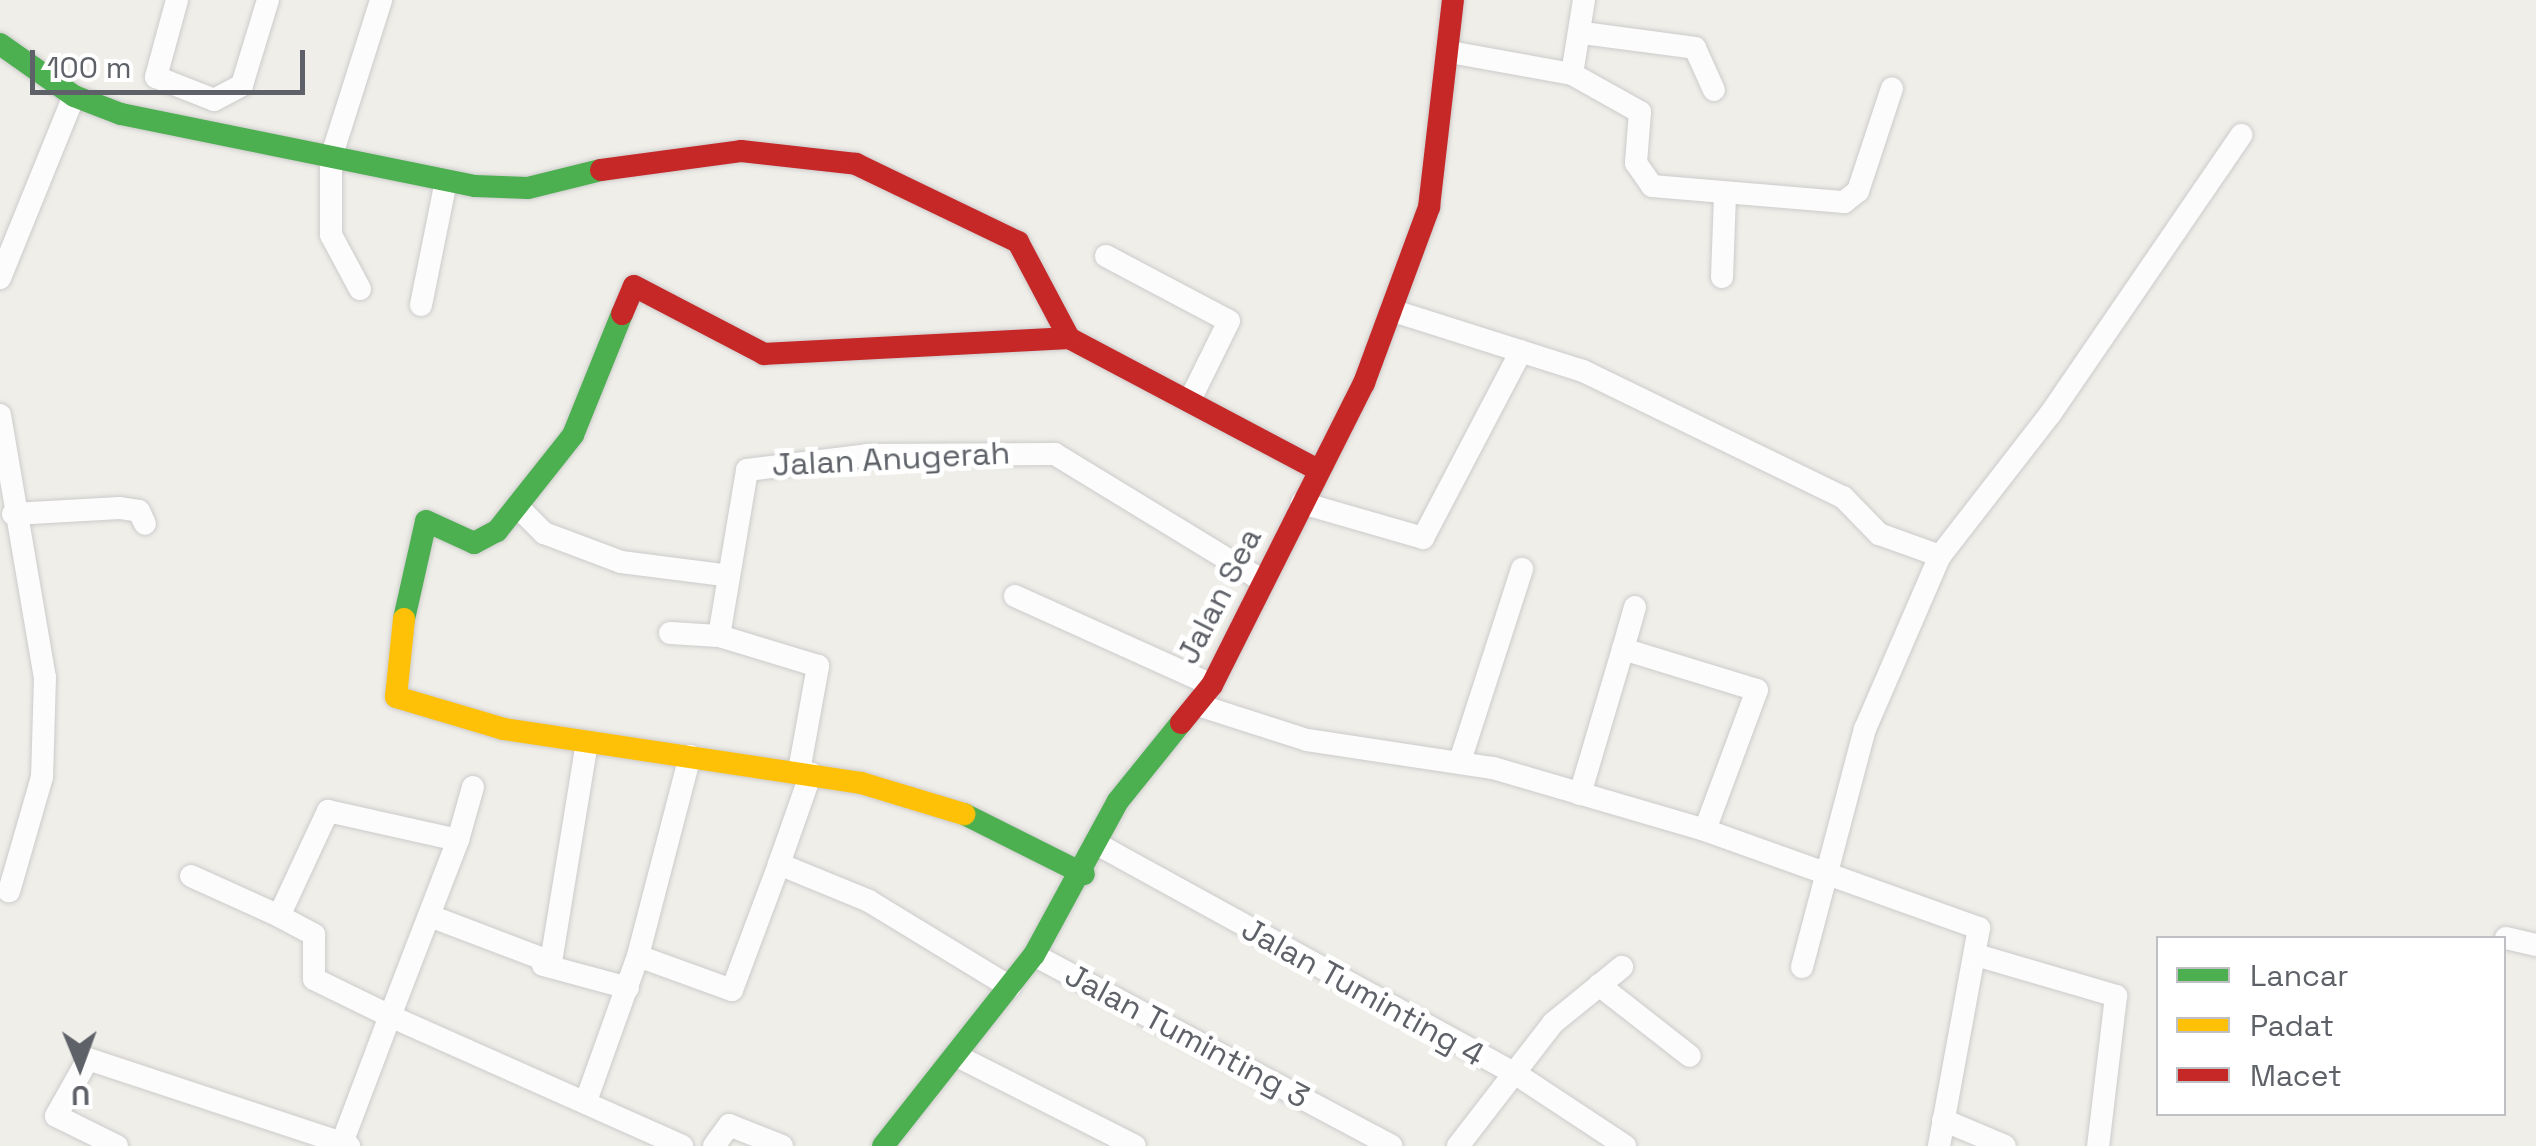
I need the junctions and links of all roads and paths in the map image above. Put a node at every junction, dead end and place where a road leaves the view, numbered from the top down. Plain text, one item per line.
1 (176, 0) edge
2 (268, 0) edge
3 (381, 0) edge
4 (1454, 0) edge
5 (1584, 0) edge
6 (1583, 33) junction
7 (0, 44) edge
8 (1450, 52) junction
9 (1572, 74) junction
10 (1892, 88) dead end
11 (1714, 90) dead end
12 (74, 96) junction
13 (192, 97) junction
14 (176, 128) junction
15 (2241, 135) dead end
16 (331, 158) junction
17 (446, 181) junction
18 (1725, 194) junction
19 (1106, 256) dead end
20 (1722, 277) dead end
21 (0, 278) edge
22 (360, 289) dead end
23 (421, 305) dead end
24 (1394, 311) junction
25 (1069, 338) junction
26 (1520, 351) junction
27 (1191, 398) junction
28 (0, 415) edge
29 (1318, 470) junction
30 (1302, 503) junction
31 (518, 508) junction
32 (13, 514) junction
33 (146, 524) dead end
34 (9, 556) edge
35 (1940, 556) junction
36 (1522, 569) dead end
37 (722, 575) junction
38 (1263, 582) junction
39 (1014, 596) dead end
40 (1635, 607) dead end
41 (670, 633) dead end
42 (719, 636) junction
43 (1623, 649) junction
44 (1212, 684) junction
45 (1198, 705) junction
46 (587, 742) junction
47 (690, 756) junction
48 (1460, 761) junction
49 (805, 772) junction
50 (473, 787) dead end
51 (1580, 794) junction
52 (1705, 830) junction
53 (458, 840) junction
54 (1096, 844) junction
55 (779, 864) junction
56 (1084, 874) junction
57 (191, 876) dead end
58 (1827, 881) junction
59 (9, 891) dead end
60 (280, 916) junction
61 (430, 916) junction
62 (2506, 938) edge
63 (2536, 946) edge
64 (1034, 955) junction
65 (1976, 955) junction
66 (638, 956) junction
67 (543, 965) junction
68 (1622, 967) dead end
69 (1802, 967) dead end
70 (1599, 985) junction
71 (1010, 987) junction
72 (628, 988) junction
73 (390, 1016) junction
74 (956, 1056) junction
75 (1690, 1056) dead end
76 (1519, 1076) junction
77 (586, 1101) junction
78 (1944, 1120) junction
79 (1125, 1143) edge
80 (346, 1144) edge
81 (118, 1146) edge
82 (682, 1146) edge
83 (714, 1146) edge
84 (782, 1146) edge
85 (883, 1146) edge
86 (1391, 1146) edge
87 (1458, 1146) edge
88 (1625, 1146) edge
89 (1938, 1146) edge
90 (2005, 1146) edge
91 (2098, 1146) edge

1 - 13 street
2 - 13 street
3 - 16 street
4 - 8 street, Jalan Sea
5 - 6 street
6 - 9 street
6 - 11 street
7 - 12 street
8 - 9 street
8 - 24 street, Jalan Sea
9 - 18 street
10 - 18 street
12 - 14 street
12 - 21 street
13 - 14 street
14 - 16 street
15 - 35 street
16 - 17 street
16 - 22 street
17 - 23 street
17 - 25 street
18 - 20 street
19 - 27 street
24 - 26 street
24 - 29 street, Jalan Sea
25 - 27 street
25 - 31 street
26 - 30 street
26 - 35 street
27 - 29 street
28 - 32 street
29 - 30 street, Jalan Sea
30 - 38 street, Jalan Sea
31 - 37 street
31 - 46 street
32 - 33 street
32 - 34 street
34 - 59 street
35 - 58 street
36 - 48 street
37 - 38 street, Jalan Anugerah
37 - 42 street, Jalan Anugerah
38 - 44 street, Jalan Sea
39 - 44 street
40 - 43 street
41 - 42 street
42 - 49 street
43 - 51 street
43 - 52 street
44 - 45 street, Jalan Sea
45 - 48 street
45 - 54 street, Jalan Sea
46 - 47 street
46 - 67 street
47 - 49 street
47 - 66 street
48 - 51 street
49 - 55 street
49 - 56 street
50 - 53 street
51 - 52 street
52 - 58 street
53 - 60 street
53 - 61 street
54 - 56 street, Jalan Sea
54 - 76 street, Jalan Tuminting 4
55 - 66 street
55 - 71 street
56 - 64 street, Jalan Sea
57 - 60 street
58 - 65 street
58 - 69 street
60 - 73 street
61 - 67 street
61 - 73 street
62 - 63 street
64 - 71 street, Jalan Sea
64 - 86 street, Jalan Tuminting 3
65 - 78 street
65 - 91 street
66 - 72 street
67 - 72 street
68 - 70 street
70 - 75 street
70 - 76 street
71 - 74 street, Jalan Sea
72 - 77 street
73 - 77 street
73 - 80 street
74 - 79 street
74 - 85 street, Jalan Sea
76 - 87 street
76 - 88 street, Jalan Tuminting 4
77 - 82 street
78 - 89 street
78 - 90 street
80 - 81 street
83 - 84 street

